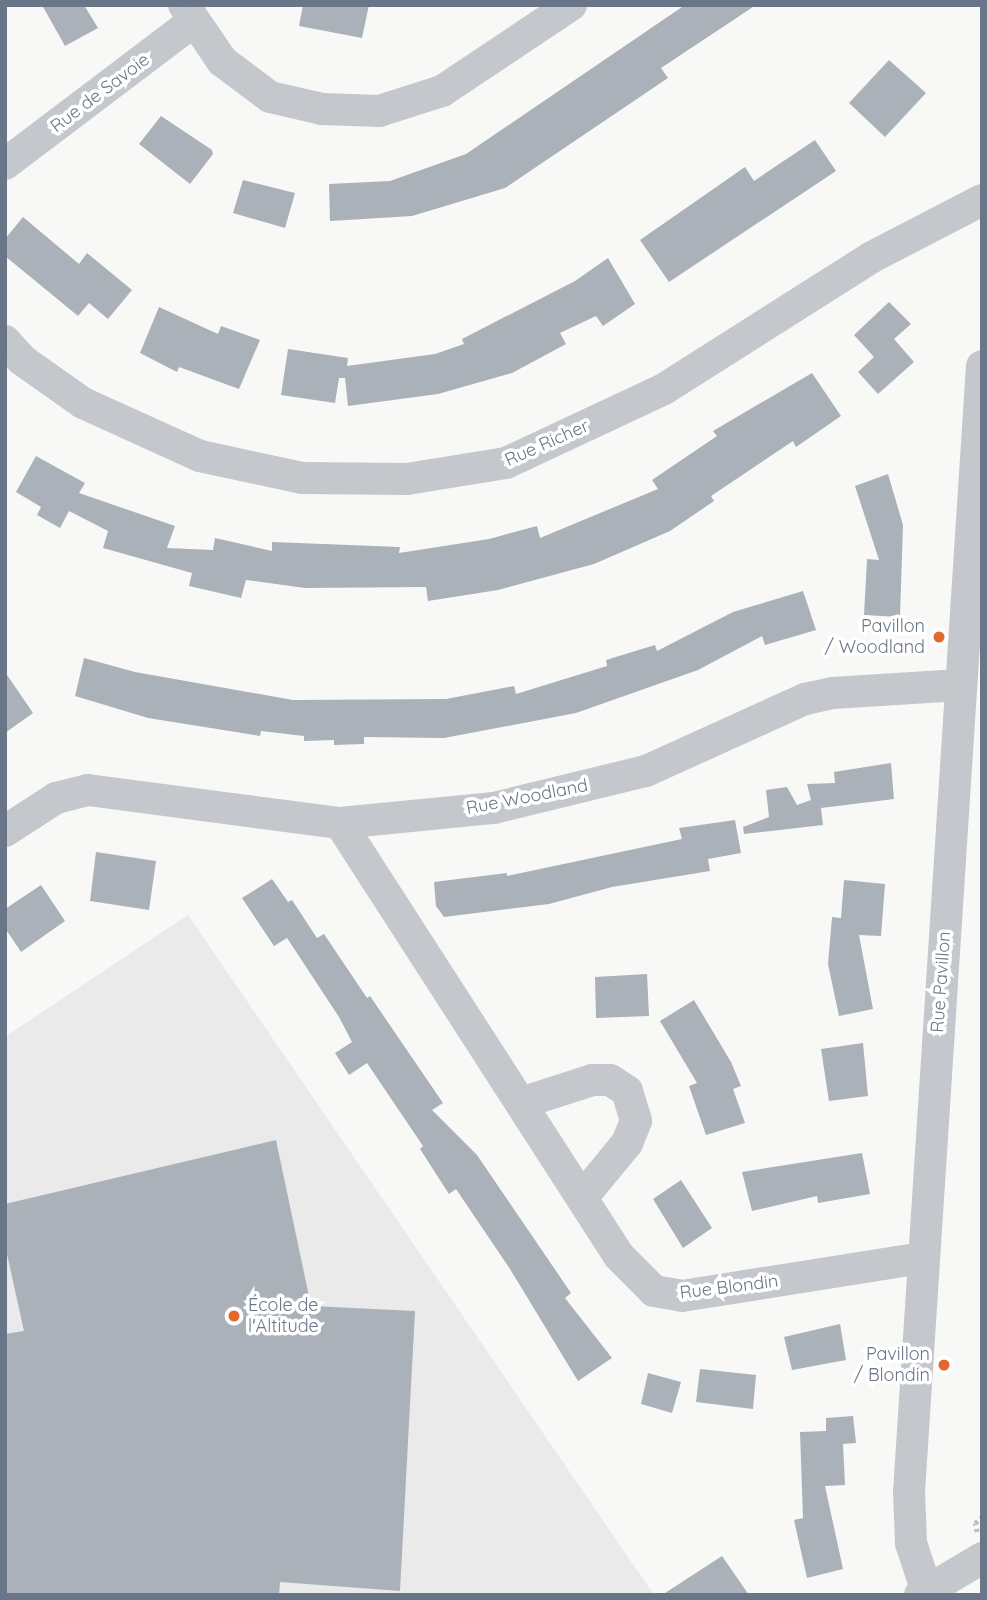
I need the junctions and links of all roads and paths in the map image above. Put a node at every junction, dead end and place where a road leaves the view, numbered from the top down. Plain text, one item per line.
1 (571, 5) edge
2 (188, 10) edge
3 (5, 164) edge
4 (982, 200) edge
5 (11, 358) edge
6 (982, 366) edge
7 (960, 685) junction
8 (340, 823) junction
9 (5, 831) edge
10 (521, 1103) junction
11 (582, 1198) junction
12 (922, 1258) junction
13 (982, 1517) edge
14 (975, 1527) dead end
15 (982, 1558) edge
16 (924, 1594) edge

1 - 2 street, Rue de Savoie
2 - 3 street, Rue de Savoie
4 - 5 street, Rue Richer
6 - 7 street, Rue Pavillon
7 - 8 street, Rue Woodland
7 - 12 street, Rue Pavillon
8 - 9 street, Rue Woodland
8 - 10 street, Rue Blondin
10 - 11 street, Rue Blondin
10 - 11 street
11 - 12 street, Rue Blondin
12 - 16 street, Rue Pavillon
13 - 14 path
15 - 16 street

